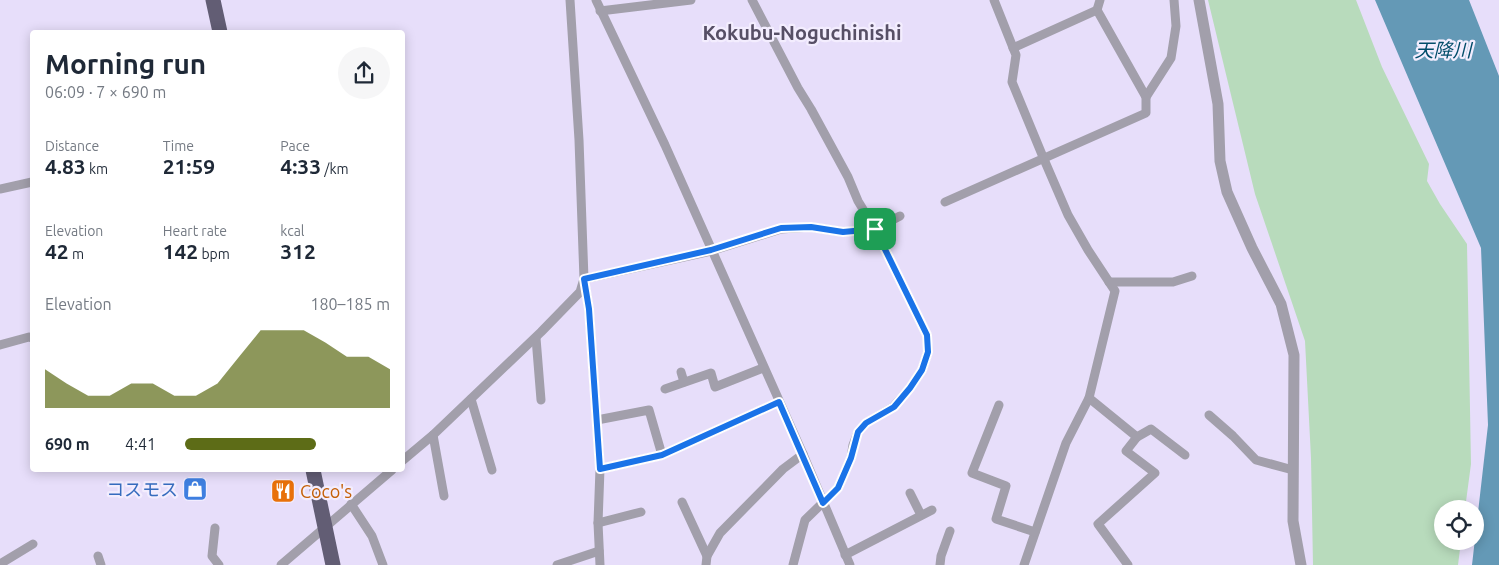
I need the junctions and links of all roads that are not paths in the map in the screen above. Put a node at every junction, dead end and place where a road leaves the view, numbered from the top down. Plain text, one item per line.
1 (213, 0) edge
2 (570, 0) edge
3 (596, 0) edge
4 (691, 0) edge
5 (752, 0) edge
6 (994, 0) edge
7 (1100, 0) edge
8 (1174, 0) edge
9 (1199, 0) edge
10 (600, 10) junction
11 (1097, 10) junction
12 (220, 30) edge
13 (1013, 48) junction
14 (1146, 97) junction
15 (1043, 157) junction
16 (30, 182) edge
17 (0, 189) edge
18 (945, 202) dead end
19 (900, 216) dead end
20 (875, 229) junction
21 (711, 250) junction
22 (1192, 276) dead end
23 (584, 279) junction
24 (1109, 282) junction
25 (30, 337) edge
26 (536, 338) junction
27 (0, 345) edge
28 (763, 368) junction
29 (681, 372) dead end
30 (684, 382) junction
31 (665, 388) dead end
32 (1088, 398) junction
33 (471, 399) junction
34 (541, 400) dead end
35 (779, 402) junction
36 (999, 405) dead end
37 (1209, 415) dead end
38 (597, 420) junction
39 (433, 435) junction
40 (1137, 437) junction
41 (803, 454) junction
42 (662, 455) junction
43 (1185, 455) dead end
44 (405, 458) edge
45 (600, 469) junction
46 (492, 470) dead end
47 (1293, 470) junction
48 (313, 472) edge
49 (390, 472) edge
50 (910, 494) dead end
51 (444, 496) dead end
52 (682, 502) dead end
53 (823, 503) junction
54 (351, 504) junction
55 (932, 510) dead end
56 (641, 512) dead end
57 (922, 515) junction
58 (598, 523) junction
59 (215, 528) dead end
60 (325, 528) junction
61 (950, 531) dead end
62 (1035, 532) junction
63 (33, 544) dead end
64 (599, 551) junction
65 (845, 555) junction
66 (706, 560) edge
67 (2, 564) edge
68 (219, 565) edge
69 (281, 565) edge
70 (333, 565) edge
71 (383, 565) edge
72 (557, 565) edge
73 (600, 565) edge
74 (793, 565) edge
75 (850, 565) edge
76 (940, 565) edge
77 (1024, 565) edge
78 (1128, 565) edge
79 (1301, 565) edge

1 - 12 highway
2 - 23 street
3 - 10 street
4 - 10 street
5 - 20 street
6 - 13 street
7 - 11 street
8 - 14 street
9 - 47 street
10 - 21 street
11 - 13 street
11 - 14 street
13 - 15 street
14 - 15 street
15 - 18 street
15 - 24 street
16 - 17 street
19 - 20 street
20 - 21 street
20 - 53 street
21 - 23 street
21 - 28 street
22 - 24 street
23 - 26 street
23 - 38 street
24 - 32 street
25 - 27 street
26 - 33 street
26 - 34 street
28 - 30 street
28 - 35 street
29 - 30 street
30 - 31 street
32 - 40 street
32 - 62 street
33 - 39 street
33 - 46 street
35 - 41 street
35 - 42 street
36 - 62 street
37 - 47 street
38 - 42 street
38 - 45 street
39 - 44 street
39 - 51 street
40 - 43 street
40 - 78 street
41 - 53 street
41 - 66 street
42 - 45 street
45 - 58 street
47 - 79 street
48 - 60 highway
49 - 54 street
50 - 57 street
52 - 66 street
53 - 65 street
53 - 74 street
54 - 60 street
54 - 71 street
55 - 57 street
56 - 58 street
57 - 65 street
58 - 64 street
59 - 68 street
60 - 69 street
60 - 70 highway
61 - 76 street
62 - 77 street
63 - 67 street
64 - 72 street
64 - 73 street
65 - 75 street

